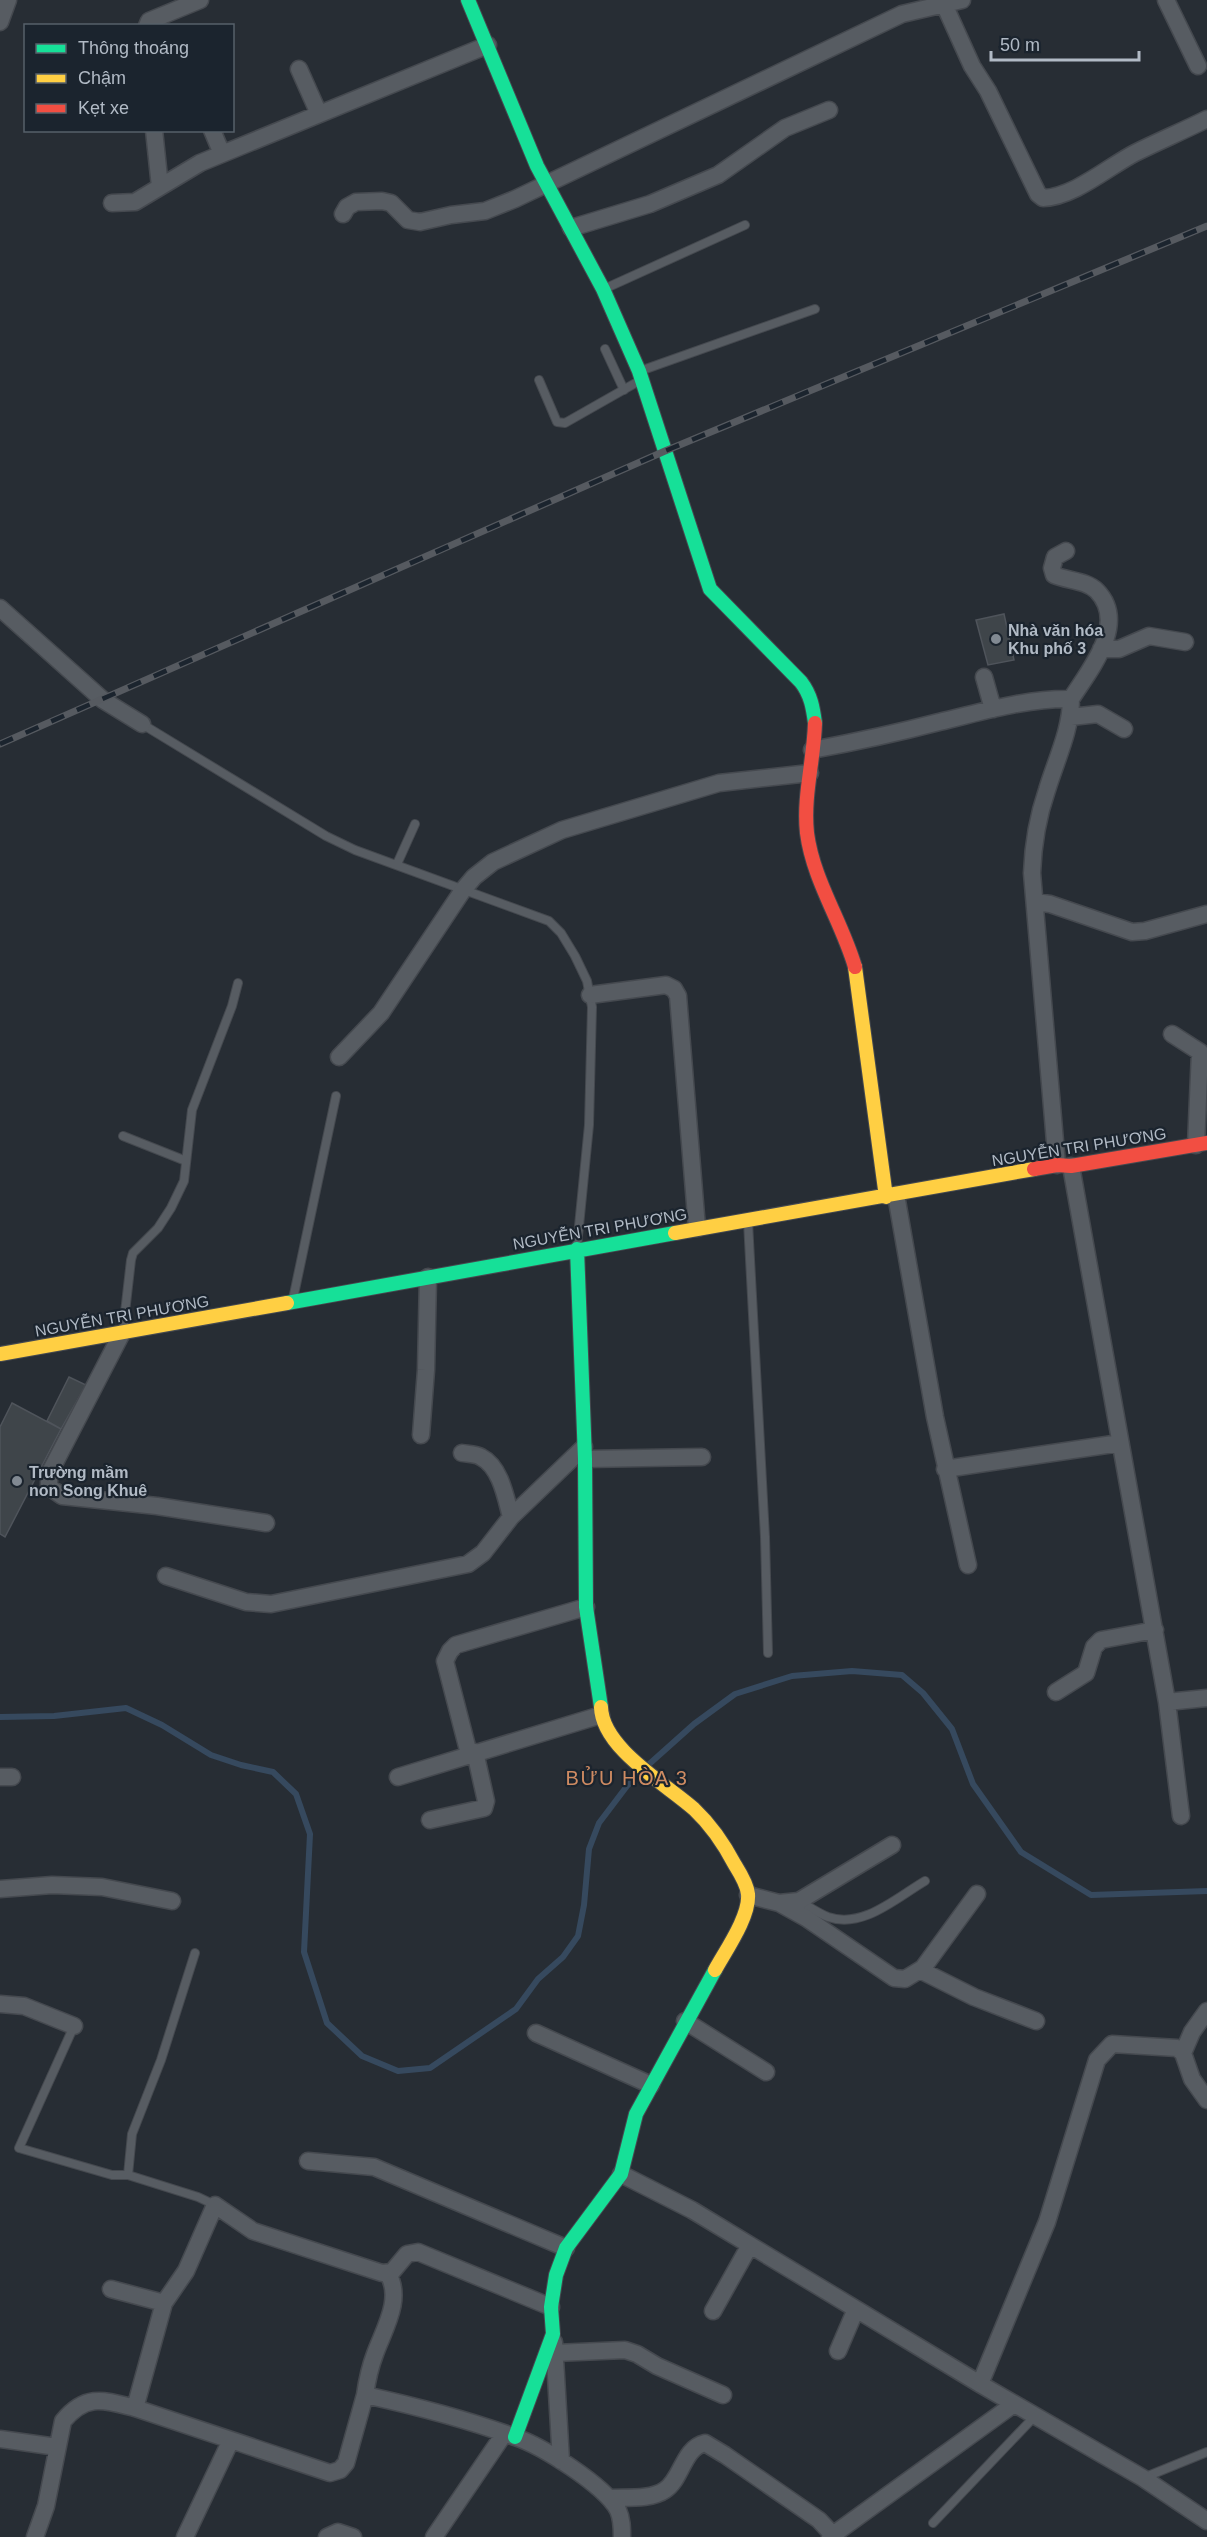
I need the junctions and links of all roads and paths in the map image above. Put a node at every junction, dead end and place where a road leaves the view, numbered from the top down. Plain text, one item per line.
1 (8, 0) edge
2 (200, 0) edge
3 (468, 0) edge
4 (962, 0) edge
5 (1166, 0) edge
6 (945, 4) junction
7 (0, 22) edge
8 (148, 24) edge
9 (488, 45) junction
10 (1198, 66) dead end
11 (298, 69) dead end
12 (829, 110) dead end
13 (319, 114) junction
14 (1207, 119) edge
15 (154, 132) edge
16 (213, 132) edge
17 (222, 154) junction
18 (546, 183) junction
19 (160, 187) junction
20 (112, 203) dead end
21 (343, 214) dead end
22 (745, 225) dead end
23 (571, 228) junction
24 (603, 289) junction
25 (814, 309) dead end
26 (605, 349) dead end
27 (641, 375) junction
28 (539, 380) dead end
29 (624, 390) junction
30 (1066, 550) dead end
31 (0, 608) edge
32 (1185, 642) dead end
33 (1101, 649) junction
34 (984, 677) dead end
35 (1071, 699) junction
36 (993, 709) junction
37 (1071, 717) junction
38 (142, 724) joint
39 (1124, 729) dead end
40 (812, 750) junction
41 (810, 773) junction
42 (415, 824) dead end
43 (397, 864) junction
44 (463, 890) junction
45 (1035, 902) junction
46 (1207, 914) edge
47 (238, 983) dead end
48 (590, 995) junction
49 (1172, 1034) dead end
50 (339, 1057) dead end
51 (336, 1096) dead end
52 (123, 1136) dead end
53 (1202, 1144) edge
54 (186, 1161) junction
55 (1064, 1165) junction
56 (891, 1196) junction
57 (748, 1220) junction
58 (697, 1228) junction
59 (577, 1249) junction
60 (428, 1277) junction
61 (293, 1302) junction
62 (122, 1333) junction
63 (0, 1354) edge
64 (421, 1435) dead end
65 (1120, 1443) junction
66 (462, 1453) dead end
67 (584, 1453) junction
68 (702, 1457) dead end
69 (945, 1469) junction
70 (511, 1517) junction
71 (266, 1523) dead end
72 (968, 1565) dead end
73 (166, 1576) dead end
74 (586, 1607) junction
75 (1155, 1630) junction
76 (768, 1653) dead end
77 (1056, 1692) dead end
78 (1207, 1698) edge
79 (1167, 1702) junction
80 (601, 1715) junction
81 (472, 1753) junction
82 (398, 1778) dead end
83 (1180, 1816) dead end
84 (430, 1820) dead end
85 (892, 1845) dead end
86 (925, 1881) dead end
87 (0, 1889) edge
88 (748, 1894) junction
89 (977, 1894) dead end
90 (172, 1901) dead end
91 (799, 1901) junction
92 (779, 1903) junction
93 (195, 1953) dead end
94 (920, 1970) junction
95 (0, 2004) edge
96 (1207, 2011) edge
97 (685, 2021) junction
98 (1035, 2021) dead end
99 (74, 2026) joint
100 (536, 2033) dead end
101 (1183, 2053) junction
102 (766, 2072) dead end
103 (651, 2085) junction
104 (1207, 2100) edge
105 (308, 2161) dead end
106 (621, 2174) junction
107 (128, 2175) junction
108 (215, 2205) junction
109 (750, 2245) junction
110 (566, 2248) junction
111 (388, 2274) junction
112 (111, 2289) dead end
113 (164, 2303) junction
114 (551, 2307) junction
115 (856, 2309) junction
116 (713, 2311) dead end
117 (553, 2334) junction
118 (838, 2351) dead end
119 (555, 2353) junction
120 (980, 2384) junction
121 (365, 2395) junction
122 (723, 2395) dead end
123 (1014, 2404) junction
124 (135, 2408) junction
125 (1035, 2416) junction
126 (510, 2435) junction
127 (0, 2439) edge
128 (231, 2440) junction
129 (57, 2447) junction
130 (1207, 2452) edge
131 (561, 2461) junction
132 (1143, 2478) junction
133 (609, 2498) junction
134 (1207, 2521) edge
135 (933, 2523) dead end
136 (831, 2535) edge
137 (35, 2537) edge
138 (185, 2537) edge
139 (327, 2537) edge
140 (353, 2537) edge
141 (434, 2537) edge
142 (622, 2537) edge

1 - 7 street
2 - 8 street
3 - 9 street
4 - 6 street
5 - 10 street
6 - 14 street
6 - 18 street
9 - 13 street
9 - 18 street
11 - 13 street
12 - 23 street
13 - 17 street
15 - 19 street
16 - 17 street
17 - 19 street
18 - 21 street
18 - 23 street
19 - 20 street
22 - 24 lane
23 - 24 street
24 - 27 street
25 - 27 lane
26 - 29 lane
27 - 29 lane
27 - 40 street
28 - 29 lane
30 - 33 street
31 - 38 street
32 - 33 street
33 - 35 street
34 - 36 street
35 - 36 street
35 - 37 street
36 - 40 street
37 - 39 street
37 - 45 street
38 - 43 lane
40 - 41 street
41 - 44 street
41 - 56 street
42 - 43 lane
43 - 44 lane
44 - 48 lane
44 - 50 street
45 - 46 street
45 - 55 street
47 - 54 lane
48 - 58 street
48 - 59 lane
49 - 53 street
51 - 61 lane
52 - 54 lane
53 - 55 street, NGUYỄN TRI PHƯƠNG
54 - 62 lane
55 - 56 street, NGUYỄN TRI PHƯƠNG
55 - 65 street
56 - 57 street, NGUYỄN TRI PHƯƠNG
56 - 69 street
57 - 58 street, NGUYỄN TRI PHƯƠNG
57 - 76 lane
58 - 59 street, NGUYỄN TRI PHƯƠNG
59 - 60 street, NGUYỄN TRI PHƯƠNG
59 - 67 street
60 - 61 street, NGUYỄN TRI PHƯƠNG
60 - 64 street
61 - 62 street, NGUYỄN TRI PHƯƠNG
62 - 63 street, NGUYỄN TRI PHƯƠNG
62 - 71 street
65 - 69 street
65 - 75 street
66 - 70 street
67 - 68 street
67 - 70 street
67 - 74 street
69 - 72 street
70 - 73 street
74 - 80 street
74 - 81 street
75 - 77 street
75 - 79 street
78 - 79 street
79 - 83 street
80 - 81 street
80 - 88 street
81 - 82 street
81 - 84 street
85 - 91 street
86 - 91 lane
87 - 90 street
88 - 92 street
88 - 97 street
89 - 94 street
91 - 92 street
92 - 94 street
93 - 107 lane
94 - 98 street
95 - 99 street
96 - 101 street
97 - 102 street
97 - 103 street
99 - 107 lane
100 - 103 street
101 - 104 street
101 - 120 street
103 - 106 street
105 - 110 street
106 - 109 street
106 - 110 street
107 - 108 lane
108 - 111 street
108 - 113 street
109 - 115 street
109 - 116 street
110 - 114 street
111 - 114 street
111 - 121 street
112 - 113 street
113 - 124 street
114 - 117 street
115 - 118 street
115 - 120 street
117 - 119 street
117 - 126 street
119 - 122 street
119 - 131 street
120 - 123 street
121 - 126 street
121 - 128 street
123 - 125 street
123 - 136 street
124 - 128 street
124 - 129 street
125 - 132 street
125 - 135 lane
126 - 131 street
126 - 141 street
127 - 129 street
128 - 138 street
129 - 137 street
130 - 132 lane
131 - 133 street
132 - 134 street
133 - 136 street
133 - 142 street
139 - 140 street

